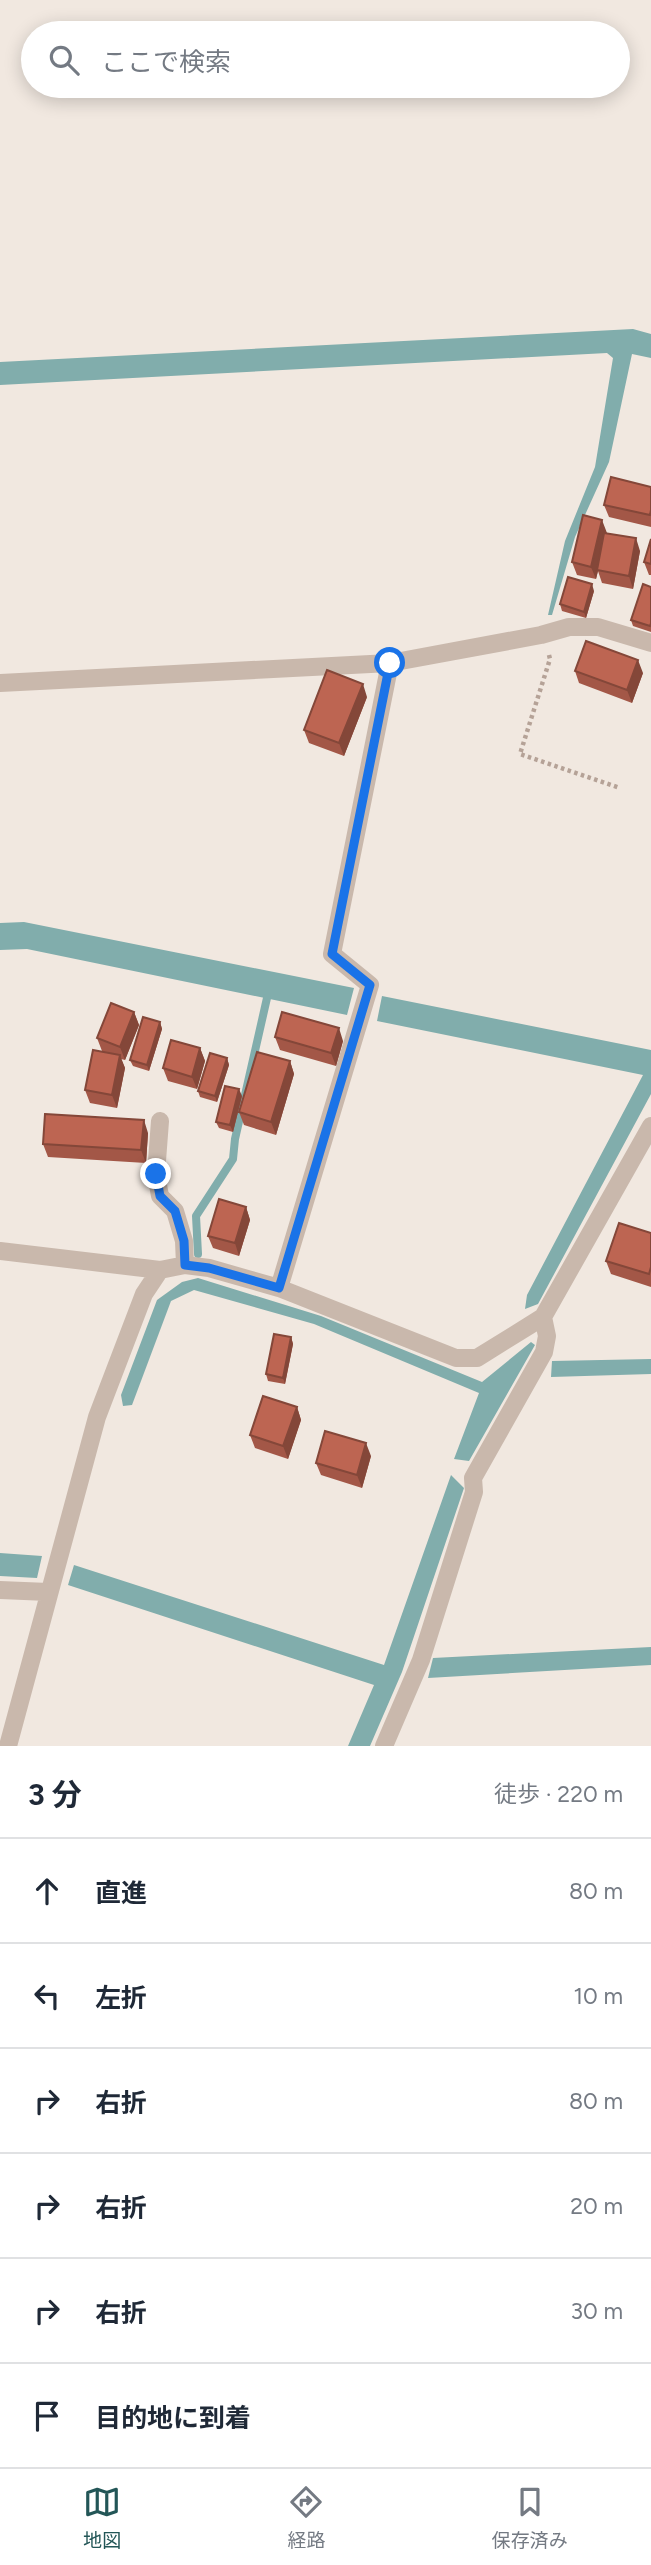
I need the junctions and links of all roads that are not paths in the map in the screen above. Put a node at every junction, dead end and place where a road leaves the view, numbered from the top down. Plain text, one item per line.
1 (651, 643) edge
2 (390, 663) junction
3 (0, 683) edge
4 (160, 1121) dead end
5 (651, 1126) edge
6 (644, 1152) edge
7 (0, 1251) edge
8 (185, 1265) junction
9 (160, 1270) junction
10 (279, 1288) junction
11 (543, 1317) junction
12 (0, 1590) edge
13 (48, 1592) junction
14 (8, 1746) edge
15 (384, 1746) edge

1 - 2 street
2 - 3 street
2 - 10 street
4 - 8 street
5 - 6 street
6 - 11 street
7 - 9 street
8 - 9 street
8 - 10 street
9 - 13 street
10 - 11 street
11 - 15 street
12 - 13 street
13 - 14 street

